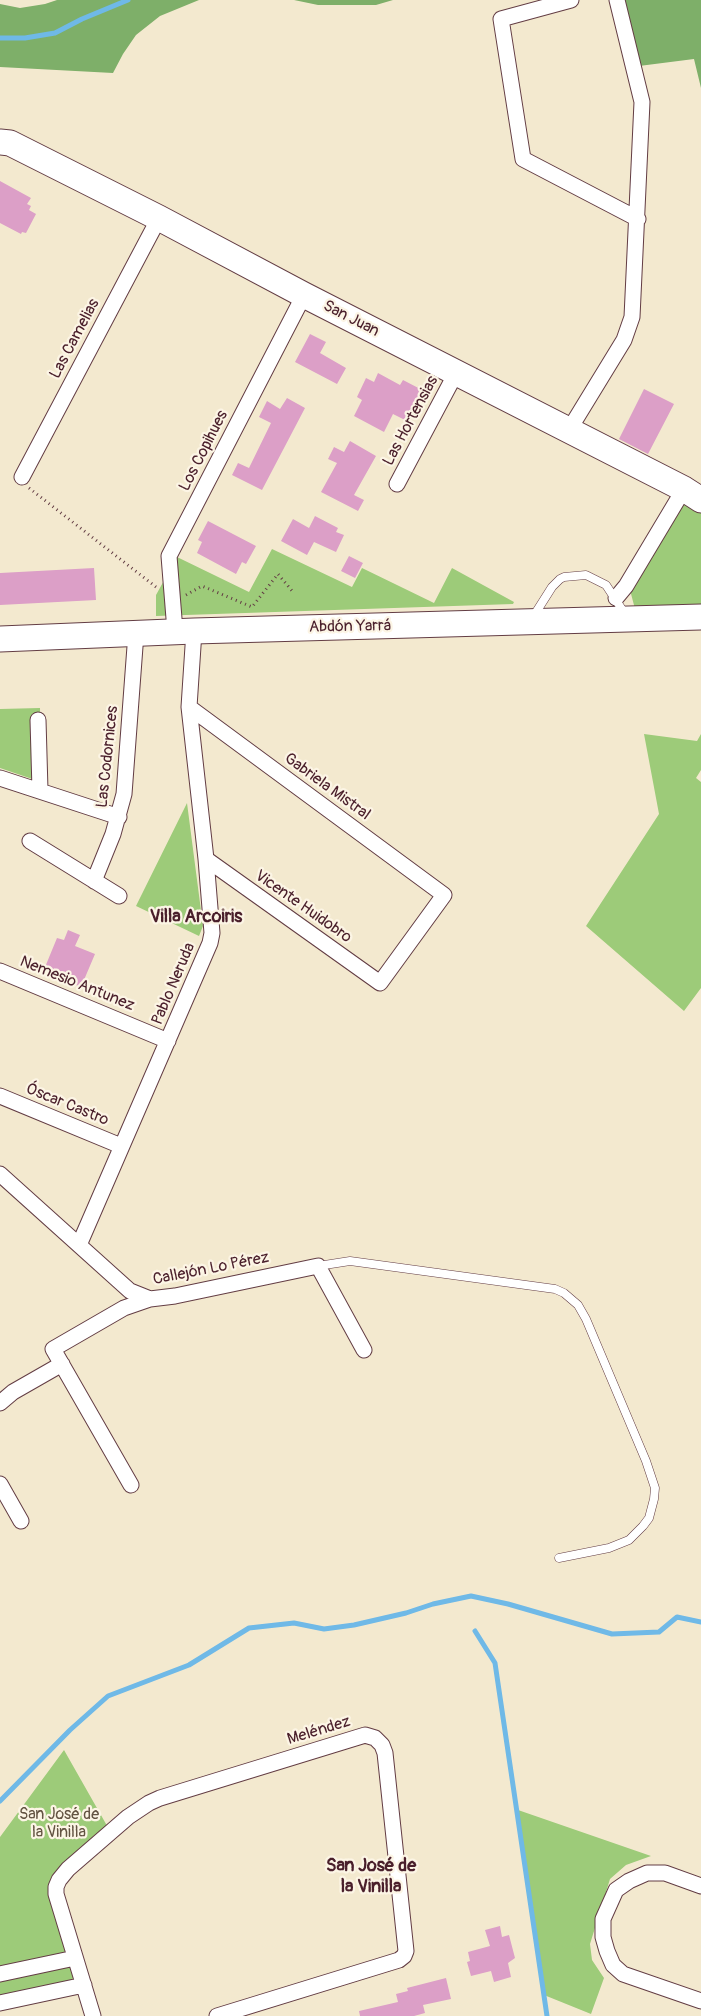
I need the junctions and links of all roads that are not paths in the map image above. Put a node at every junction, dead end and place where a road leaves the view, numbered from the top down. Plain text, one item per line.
1 (571, 0) edge
2 (617, 0) edge
3 (0, 142) edge
4 (159, 218) junction
5 (638, 219) junction
6 (304, 295) junction
7 (456, 373) junction
8 (568, 430) junction
9 (22, 477) dead end
10 (397, 484) dead end
11 (692, 494) edge
12 (616, 598) junction
13 (701, 618) edge
14 (629, 620) junction
15 (530, 623) junction
16 (184, 631) junction
17 (136, 633) junction
18 (0, 639) edge
19 (188, 707) junction
20 (38, 720) dead end
21 (0, 778) edge
22 (40, 790) junction
23 (119, 817) junction
24 (30, 841) dead end
25 (206, 859) junction
26 (94, 881) junction
27 (120, 896) dead end
28 (0, 971) edge
29 (380, 983) joint
30 (168, 1041) junction
31 (0, 1096) edge
32 (121, 1146) junction
33 (0, 1174) edge
34 (79, 1245) junction
35 (318, 1266) junction
36 (150, 1299) junction
37 (364, 1350) dead end
38 (62, 1364) junction
39 (0, 1403) edge
40 (0, 1484) edge
41 (131, 1485) dead end
42 (21, 1521) dead end
43 (559, 1558) dead end
44 (701, 1886) edge
45 (75, 1958) junction
46 (0, 1974) edge
47 (84, 1985) junction
48 (701, 2001) edge
49 (0, 2003) edge
50 (92, 2016) edge
51 (217, 2016) edge

1 - 5 street
2 - 5 street
3 - 4 main road, San Juan
4 - 6 main road, San Juan
4 - 9 street, Las Camelias
5 - 8 street
6 - 7 main road, San Juan
6 - 16 street, Los Copihues
7 - 8 main road, San Juan
7 - 10 street, Las Hortensias
8 - 11 main road, San Juan
11 - 12 street
12 - 14 lane
12 - 15 lane
13 - 14 main road, Abdón Yarrá
14 - 15 main road, Abdón Yarrá
15 - 16 main road, Abdón Yarrá
16 - 17 main road, Abdón Yarrá
16 - 19 street, Pablo Neruda
17 - 18 main road, Abdón Yarrá
17 - 23 street, Las Codornices
19 - 25 street, Pablo Neruda
19 - 29 street, Gabriela Mistral
20 - 22 street
21 - 22 street
22 - 23 street
23 - 26 street, Las Codornices
24 - 26 street
25 - 29 street, Vicente Huidobro
25 - 30 street, Pablo Neruda
26 - 27 street
28 - 30 street, Nemesio Antunez
30 - 32 street, Pablo Neruda
31 - 32 street, Óscar Castro
32 - 34 street, Pablo Neruda
33 - 34 street, Callejón Lo Pérez
34 - 36 street, Callejón Lo Pérez
35 - 36 street, Callejón Lo Pérez
35 - 37 street
35 - 43 lane
36 - 38 street
38 - 39 street
38 - 41 street
40 - 42 street
44 - 48 street
45 - 46 street
45 - 47 street, Meléndez
45 - 51 street, Meléndez
47 - 49 street
47 - 50 street, Meléndez

